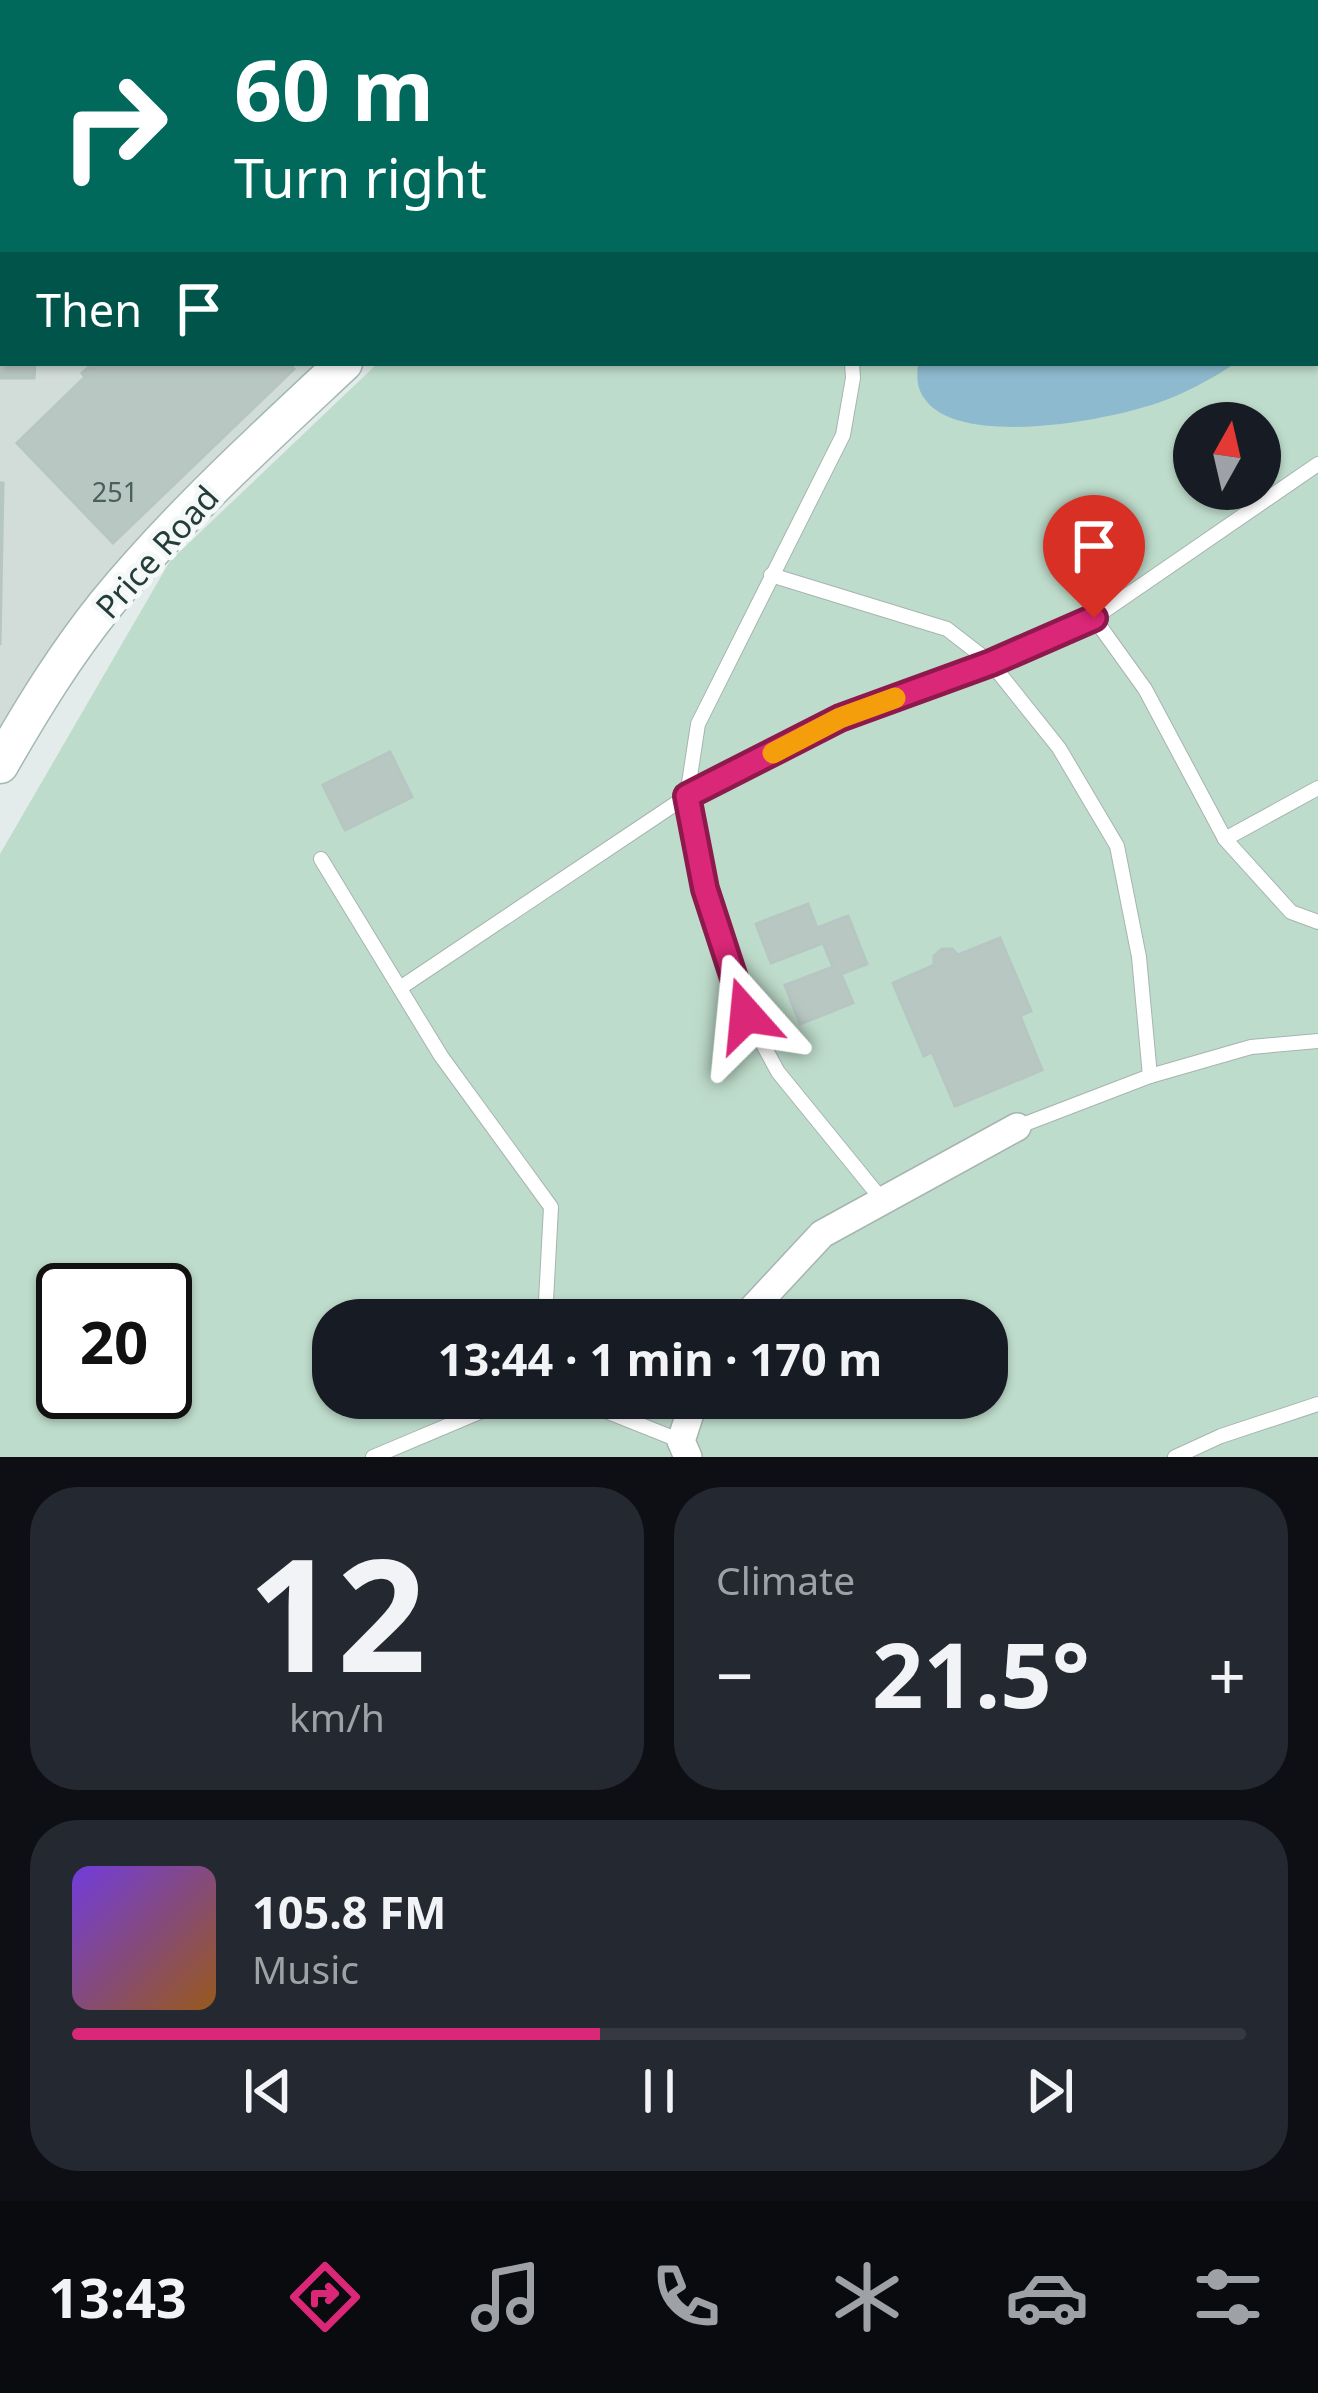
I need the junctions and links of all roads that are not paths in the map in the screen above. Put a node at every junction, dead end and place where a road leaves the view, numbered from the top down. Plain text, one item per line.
1 (341, 366) edge
2 (852, 366) edge
3 (1318, 464) edge
4 (771, 575) junction
5 (1094, 618) junction
6 (991, 663) junction
7 (0, 765) edge
8 (1318, 788) edge
9 (687, 796) junction
10 (1225, 839) junction
11 (321, 859) dead end
12 (1318, 922) edge
13 (400, 988) junction
14 (1318, 1041) edge
15 (1150, 1076) junction
16 (1017, 1127) joint
17 (883, 1201) junction
18 (546, 1299) edge
19 (761, 1299) edge
20 (1318, 1404) edge
21 (464, 1419) edge
22 (619, 1419) edge
23 (691, 1419) edge
24 (685, 1449) edge
25 (374, 1457) edge
26 (1175, 1457) edge

1 - 7 street, Price Road
2 - 4 lane
3 - 5 lane
4 - 6 lane
4 - 9 lane
5 - 6 lane
5 - 10 lane
6 - 9 lane
6 - 15 lane
8 - 10 lane
9 - 13 lane
9 - 17 lane
10 - 12 lane
11 - 13 lane
13 - 18 lane
14 - 15 lane
15 - 16 lane
16 - 17 street
17 - 19 street
20 - 26 lane
21 - 25 lane
22 - 24 lane
23 - 24 street

